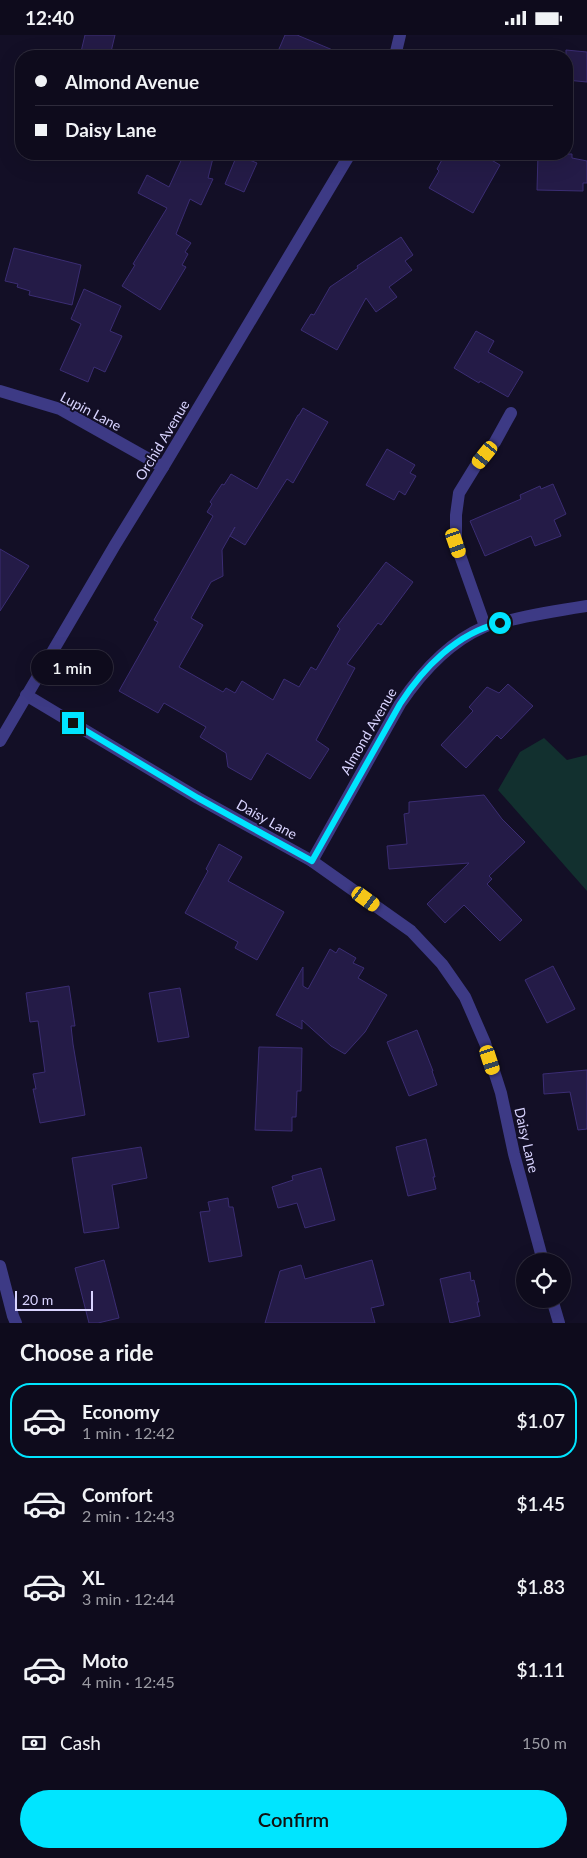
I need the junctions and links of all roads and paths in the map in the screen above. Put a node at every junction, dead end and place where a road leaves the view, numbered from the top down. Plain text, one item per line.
1 (400, 35) edge
2 (397, 50) edge
3 (346, 160) edge
4 (0, 391) edge
5 (511, 413) dead end
6 (163, 467) junction
7 (587, 606) edge
8 (485, 626) junction
9 (26, 695) junction
10 (0, 741) edge
11 (312, 861) junction
12 (540, 1253) edge
13 (0, 1266) edge
14 (555, 1308) edge
15 (16, 1323) edge
16 (559, 1323) edge

1 - 2 street
3 - 6 street, Orchid Avenue
4 - 6 street, Lupin Lane
5 - 8 street
6 - 9 street, Orchid Avenue
7 - 8 street, Almond Avenue
8 - 11 street, Almond Avenue
9 - 10 street, Orchid Avenue
9 - 11 street, Daisy Lane
11 - 12 street, Daisy Lane
13 - 15 street
14 - 16 street

